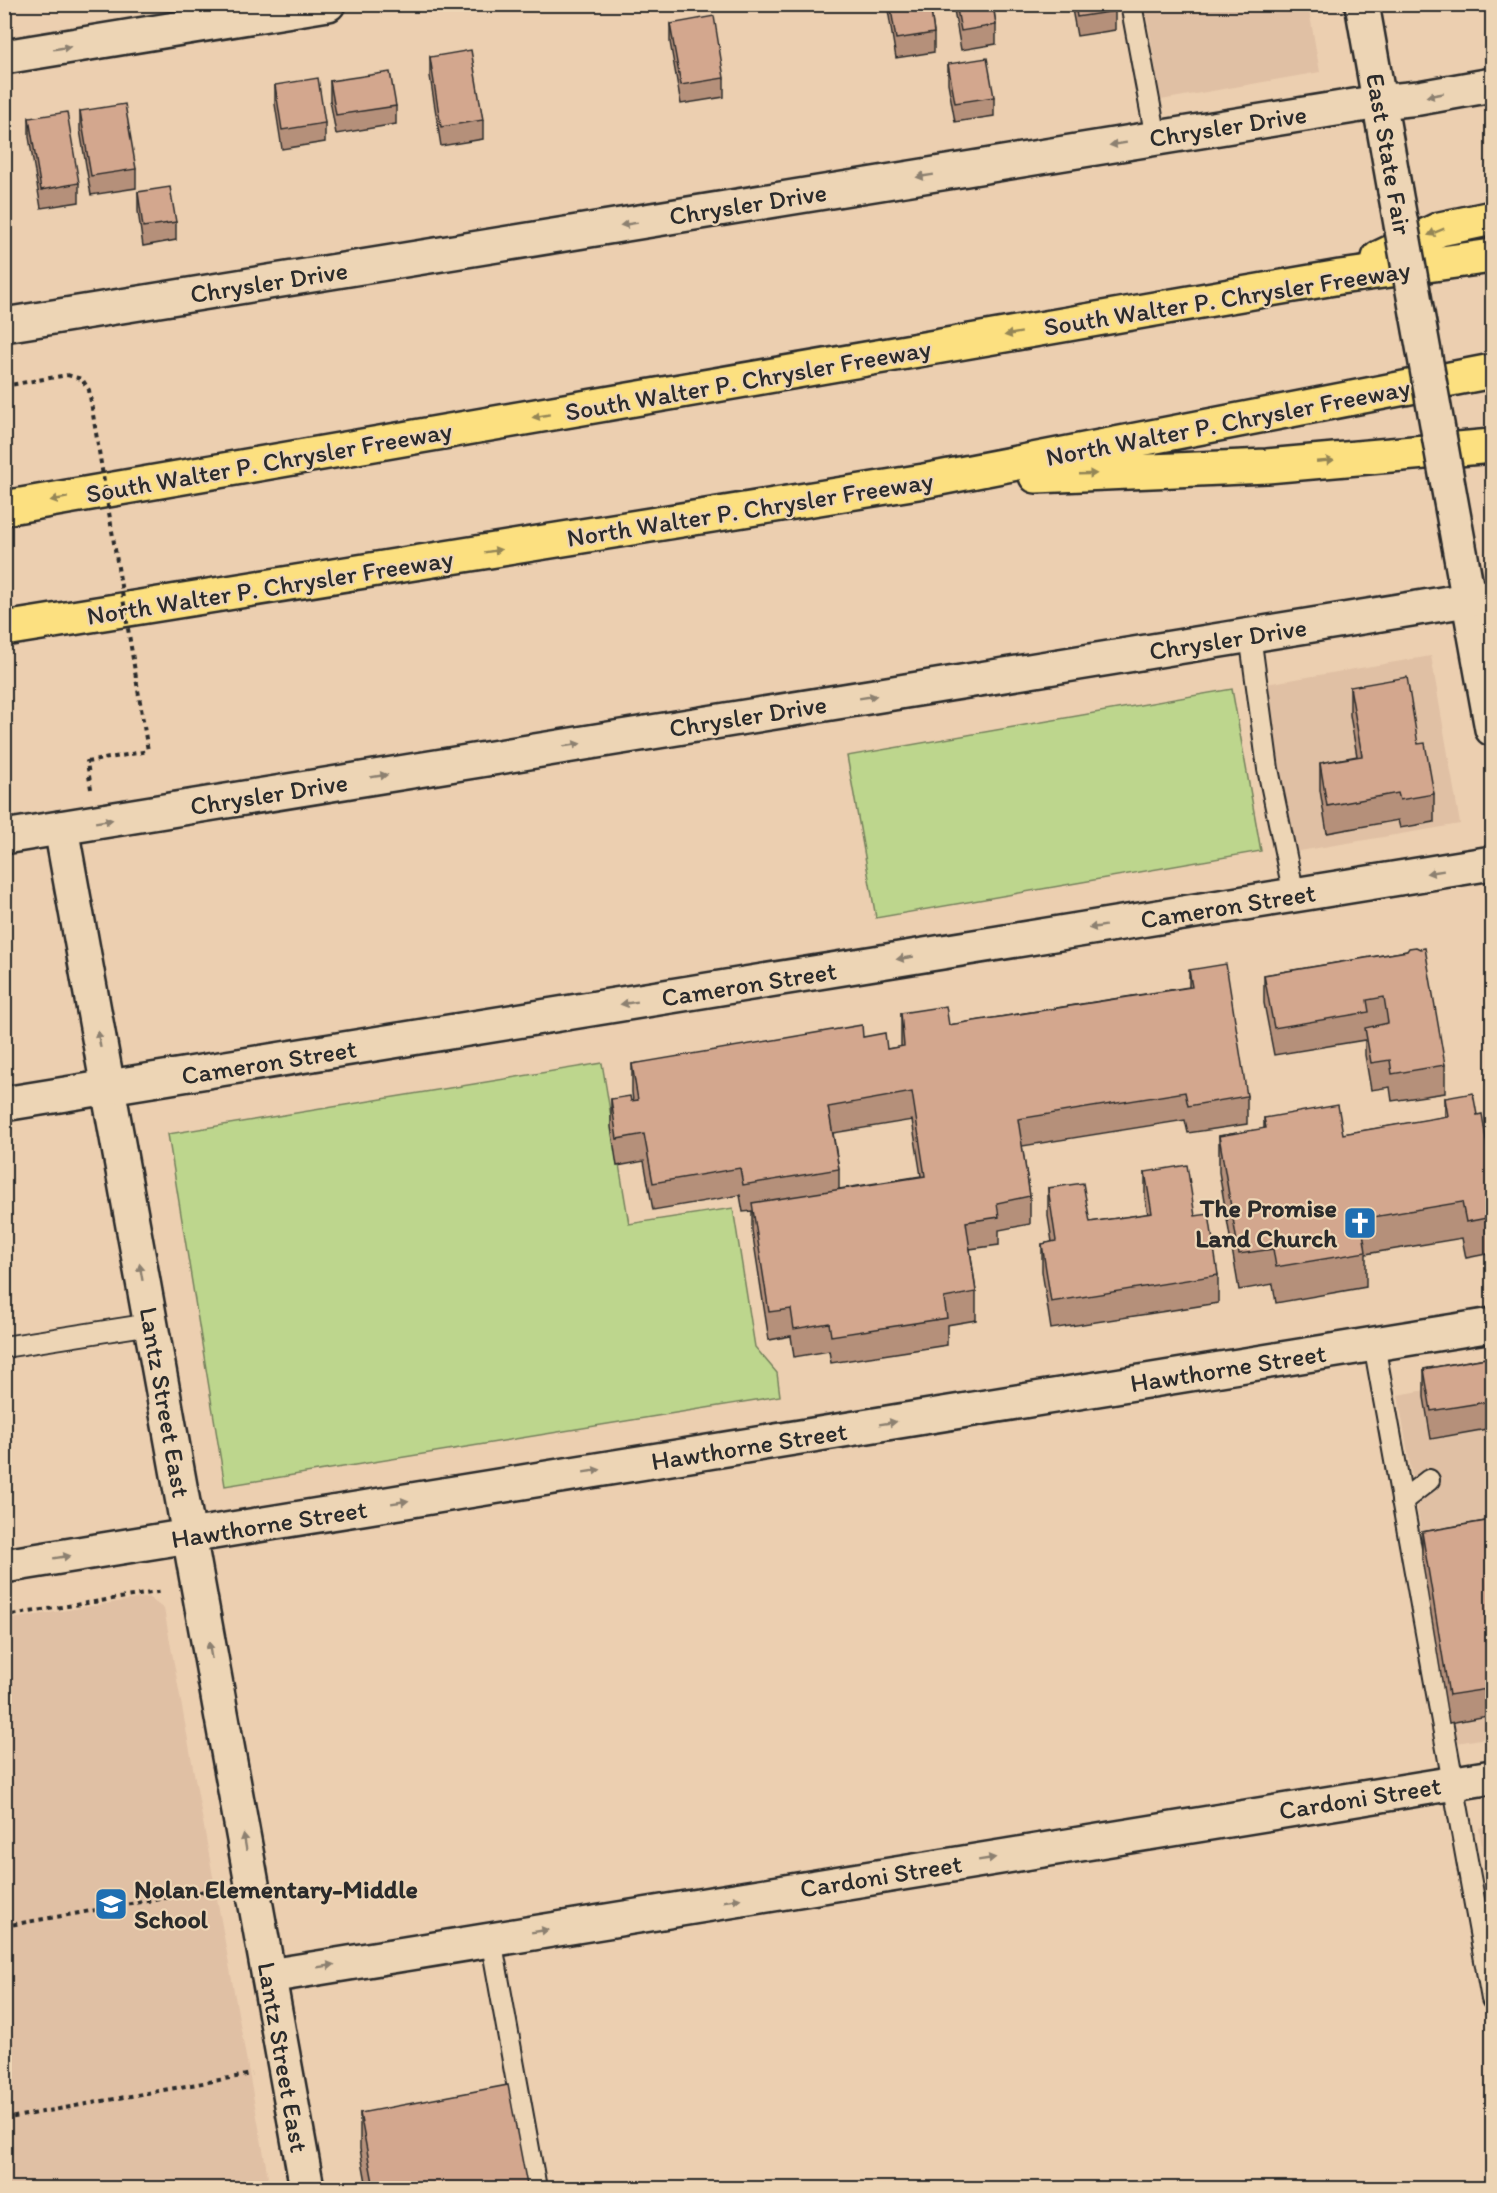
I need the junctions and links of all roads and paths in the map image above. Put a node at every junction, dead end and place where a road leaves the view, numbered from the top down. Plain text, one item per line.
1 (328, 4) edge
2 (1131, 4) edge
3 (1362, 4) edge
4 (4, 57) edge
5 (1492, 85) edge
6 (1379, 102) junction
7 (1156, 138) junction
8 (1492, 218) edge
9 (1492, 256) edge
10 (1340, 277) junction
11 (4, 325) edge
12 (1492, 371) edge
13 (4, 386) edge
14 (1492, 446) edge
15 (924, 481) junction
16 (4, 508) edge
17 (1481, 598) edge
18 (4, 629) edge
19 (1250, 635) junction
20 (1492, 729) edge
21 (97, 822) junction
22 (61, 828) junction
23 (4, 837) edge
24 (1492, 863) edge
25 (1294, 895) junction
26 (108, 1088) junction
27 (4, 1104) edge
28 (151, 1324) junction
29 (1492, 1325) edge
30 (1374, 1344) junction
31 (4, 1347) edge
32 (1429, 1480) dead end
33 (1402, 1501) junction
34 (190, 1536) junction
35 (4, 1566) edge
36 (167, 1602) dead end
37 (4, 1616) edge
38 (1492, 1777) edge
39 (1452, 1783) junction
40 (219, 1889) dead end
41 (4, 1926) edge
42 (492, 1939) junction
43 (269, 1976) junction
44 (1492, 1999) edge
45 (251, 2062) dead end
46 (4, 2119) edge
47 (307, 2188) edge
48 (536, 2188) edge

4 -> 1 street
2 - 7 lane
3 - 6 street, East State Fair
5 -> 6 street, Chrysler Drive
6 - 7 street, Chrysler Drive
6 - 17 street, East State Fair, bridge
7 -> 11 street, Chrysler Drive
8 -> 10 highway
9 - 10 highway, South Walter P. Chrysler Freeway
10 -> 16 highway, South Walter P. Chrysler Freeway
12 - 15 highway, North Walter P. Chrysler Freeway
13 - 21 path, bridge
15 -> 14 highway
18 -> 15 highway, North Walter P. Chrysler Freeway
17 - 19 street, Chrysler Drive
17 - 20 street, East State Fair
21 -> 19 street, Chrysler Drive
19 - 25 lane
21 - 22 street, Chrysler Drive
22 - 23 street, Chrysler Drive
26 -> 22 street, Lantz Street East
24 -> 25 street, Cameron Street
25 -> 26 street, Cameron Street
26 - 27 street, Cameron Street
28 -> 26 street, Lantz Street East
28 - 31 lane
28 - 34 street, Lantz Street East
29 - 30 street, Hawthorne Street
30 - 33 lane
34 -> 30 street, Hawthorne Street
32 - 33 lane
33 - 39 lane
35 -> 34 street, Hawthorne Street
43 -> 34 street, Lantz Street East
36 - 37 path
38 - 39 street, Cardoni Street
42 -> 39 street, Cardoni Street
39 - 44 lane
40 - 41 path
43 -> 42 street, Cardoni Street
42 - 48 lane
43 - 47 street, Lantz Street East
45 - 46 path

